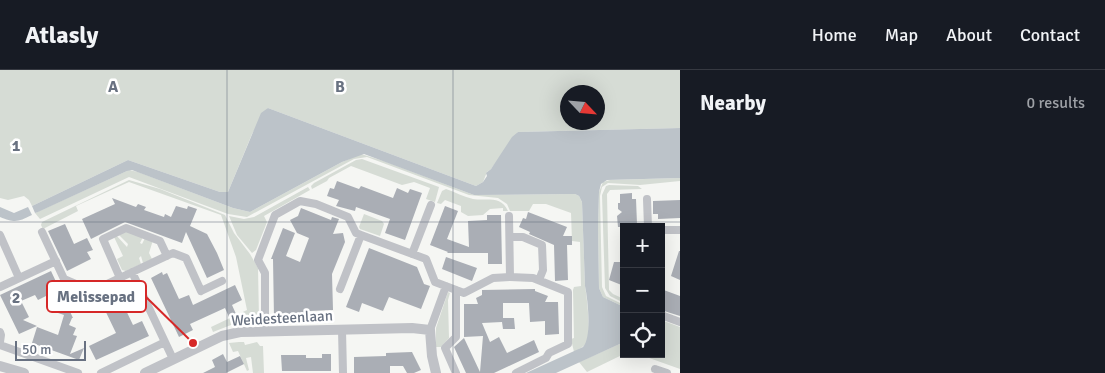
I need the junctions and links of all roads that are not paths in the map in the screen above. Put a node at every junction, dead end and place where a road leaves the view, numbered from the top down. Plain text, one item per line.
1 (647, 199) dead end
2 (431, 205) dead end
3 (509, 216) dead end
4 (648, 223) edge
5 (665, 230) edge
6 (680, 230) edge
7 (42, 232) dead end
8 (361, 234) junction
9 (0, 235) edge
10 (510, 237) junction
11 (412, 254) junction
12 (167, 256) junction
13 (56, 260) junction
14 (132, 272) junction
15 (510, 277) junction
16 (20, 278) junction
17 (120, 278) junction
18 (539, 280) junction
19 (222, 281) dead end
20 (446, 286) junction
21 (0, 287) edge
22 (340, 289) dead end
23 (456, 290) junction
24 (665, 316) edge
25 (680, 322) edge
26 (342, 330) junction
27 (430, 330) junction
28 (0, 332) edge
29 (265, 332) junction
30 (165, 342) junction
31 (0, 344) edge
32 (173, 359) junction
33 (0, 366) edge
34 (655, 369) dead end
35 (24, 373) edge
36 (78, 373) edge
37 (101, 373) edge
38 (145, 373) edge
39 (343, 373) edge
40 (436, 373) edge
41 (456, 373) edge
42 (516, 373) edge
43 (667, 373) edge

1 - 4 street
2 - 11 street
3 - 10 street
5 - 6 street
7 - 13 street
8 - 11 street
8 - 22 street
8 - 29 street
9 - 16 street
10 - 15 street
10 - 18 street
11 - 20 street
12 - 14 street
12 - 17 street
12 - 19 street
13 - 16 street
13 - 17 street
14 - 17 street
14 - 30 street
15 - 18 street
15 - 23 street
16 - 21 street
18 - 42 street
20 - 23 street
20 - 27 street
23 - 41 street
24 - 25 street
26 - 27 street, Weidesteenlaan
26 - 29 street, Weidesteenlaan
26 - 39 street
27 - 40 street
28 - 31 street
29 - 32 street, Weidesteenlaan
30 - 32 street
30 - 37 street
31 - 36 street
32 - 38 street, Weidesteenlaan
33 - 35 street
34 - 43 street

